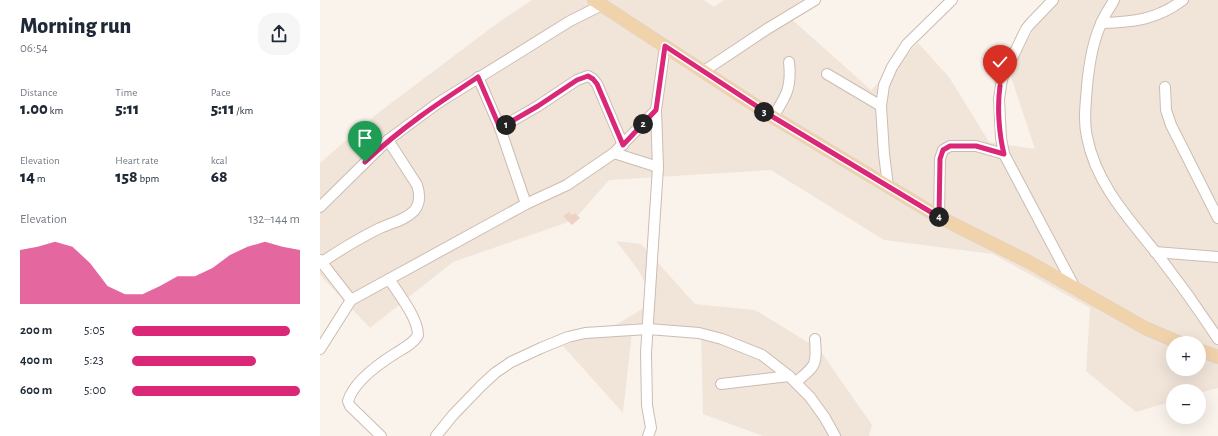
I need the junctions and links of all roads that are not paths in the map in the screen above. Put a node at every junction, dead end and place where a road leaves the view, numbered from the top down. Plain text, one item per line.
1 (815, 0) edge
2 (952, 0) edge
3 (1053, 0) edge
4 (1114, 0) edge
5 (1183, 0) edge
6 (598, 3) edge
7 (1101, 23) junction
8 (665, 46) junction
9 (789, 62) dead end
10 (704, 71) junction
11 (827, 74) dead end
12 (478, 77) junction
13 (1165, 87) dead end
14 (881, 106) junction
15 (656, 110) junction
16 (773, 117) junction
17 (500, 128) junction
18 (388, 140) junction
19 (623, 145) junction
20 (614, 153) junction
21 (1004, 154) junction
22 (658, 167) junction
23 (888, 186) junction
24 (526, 204) junction
25 (320, 208) edge
26 (939, 217) junction
27 (1218, 218) edge
28 (1155, 252) junction
29 (1218, 257) edge
30 (321, 261) edge
31 (389, 279) junction
32 (1076, 290) junction
33 (351, 300) junction
34 (648, 328) junction
35 (1166, 337) edge
36 (1218, 338) edge
37 (815, 339) dead end
38 (320, 349) edge
39 (1206, 353) edge
40 (1218, 357) edge
41 (792, 379) junction
42 (721, 384) dead end
43 (652, 433) edge
44 (381, 436) edge
45 (436, 436) edge
46 (835, 436) edge

1 - 10 street
2 - 14 street
3 - 21 street
4 - 7 street
5 - 7 street
6 - 8 main road
6 - 12 street
7 - 28 street
8 - 10 main road
8 - 15 street
9 - 16 street
10 - 16 main road
11 - 14 street
12 - 17 street
12 - 18 street
13 - 27 street
14 - 23 street
15 - 19 street
15 - 22 street
16 - 23 main road
17 - 19 street
17 - 24 street
18 - 25 street
18 - 30 street
19 - 20 street
20 - 22 street
20 - 24 street
21 - 26 street
21 - 32 street
22 - 34 street
23 - 26 main road
24 - 31 street
26 - 32 main road
28 - 29 street
28 - 36 street
30 - 33 street
31 - 33 street
31 - 44 street
32 - 35 main road
33 - 38 street
34 - 41 street
34 - 43 street
34 - 45 street
37 - 41 street
39 - 40 main road
41 - 42 street
41 - 46 street

